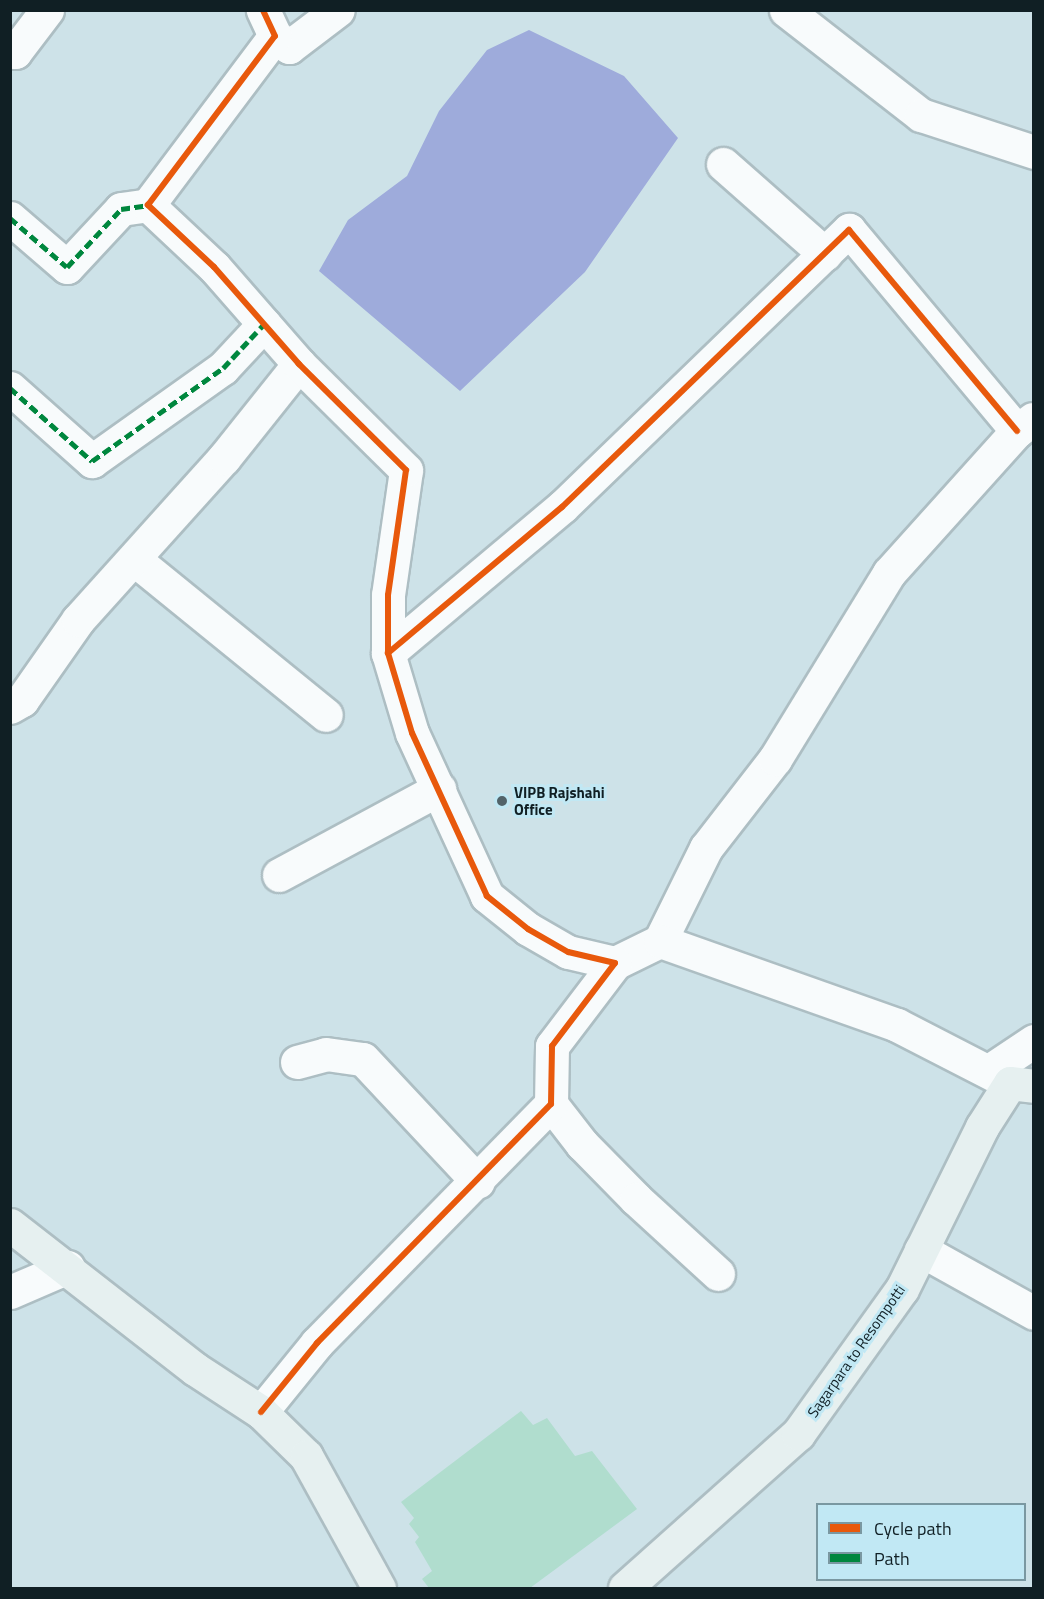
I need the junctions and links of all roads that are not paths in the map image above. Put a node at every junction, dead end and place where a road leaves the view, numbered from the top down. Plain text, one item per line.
1 (47, 10) edge
2 (338, 10) edge
3 (786, 10) edge
4 (269, 23) edge
5 (10, 49) edge
6 (1034, 152) edge
7 (723, 164) dead end
8 (148, 205) junction
9 (10, 218) edge
10 (825, 254) junction
11 (264, 324) junction
12 (298, 364) junction
13 (10, 388) edge
14 (1027, 427) edge
15 (134, 559) junction
16 (388, 653) junction
17 (10, 707) edge
18 (326, 715) dead end
19 (439, 789) junction
20 (279, 874) dead end
21 (660, 941) junction
22 (615, 963) junction
23 (1034, 1041) edge
24 (297, 1062) dead end
25 (1011, 1080) edge
26 (551, 1104) junction
27 (478, 1182) junction
28 (10, 1225) edge
29 (921, 1250) junction
30 (68, 1267) junction
31 (718, 1274) dead end
32 (10, 1292) edge
33 (1034, 1313) edge
34 (261, 1412) junction
35 (379, 1588) edge
36 (625, 1588) edge

1 - 5 street
2 - 4 street
3 - 6 street
4 - 8 street
7 - 10 street
8 - 9 street
8 - 11 street
10 - 14 street
10 - 16 street
11 - 12 street
11 - 13 street
12 - 15 street
12 - 16 street
14 - 21 street
15 - 17 street
15 - 18 street
16 - 19 street
19 - 20 street
19 - 22 street
21 - 22 street
21 - 25 street
22 - 26 street
23 - 25 street
24 - 27 street
25 - 29 main road, Sagarpara to Resompotti
26 - 27 street
26 - 31 street
27 - 34 street
28 - 30 main road
29 - 33 street
29 - 36 main road, Sagarpara to Resompotti
30 - 32 street
30 - 34 main road
34 - 35 main road

